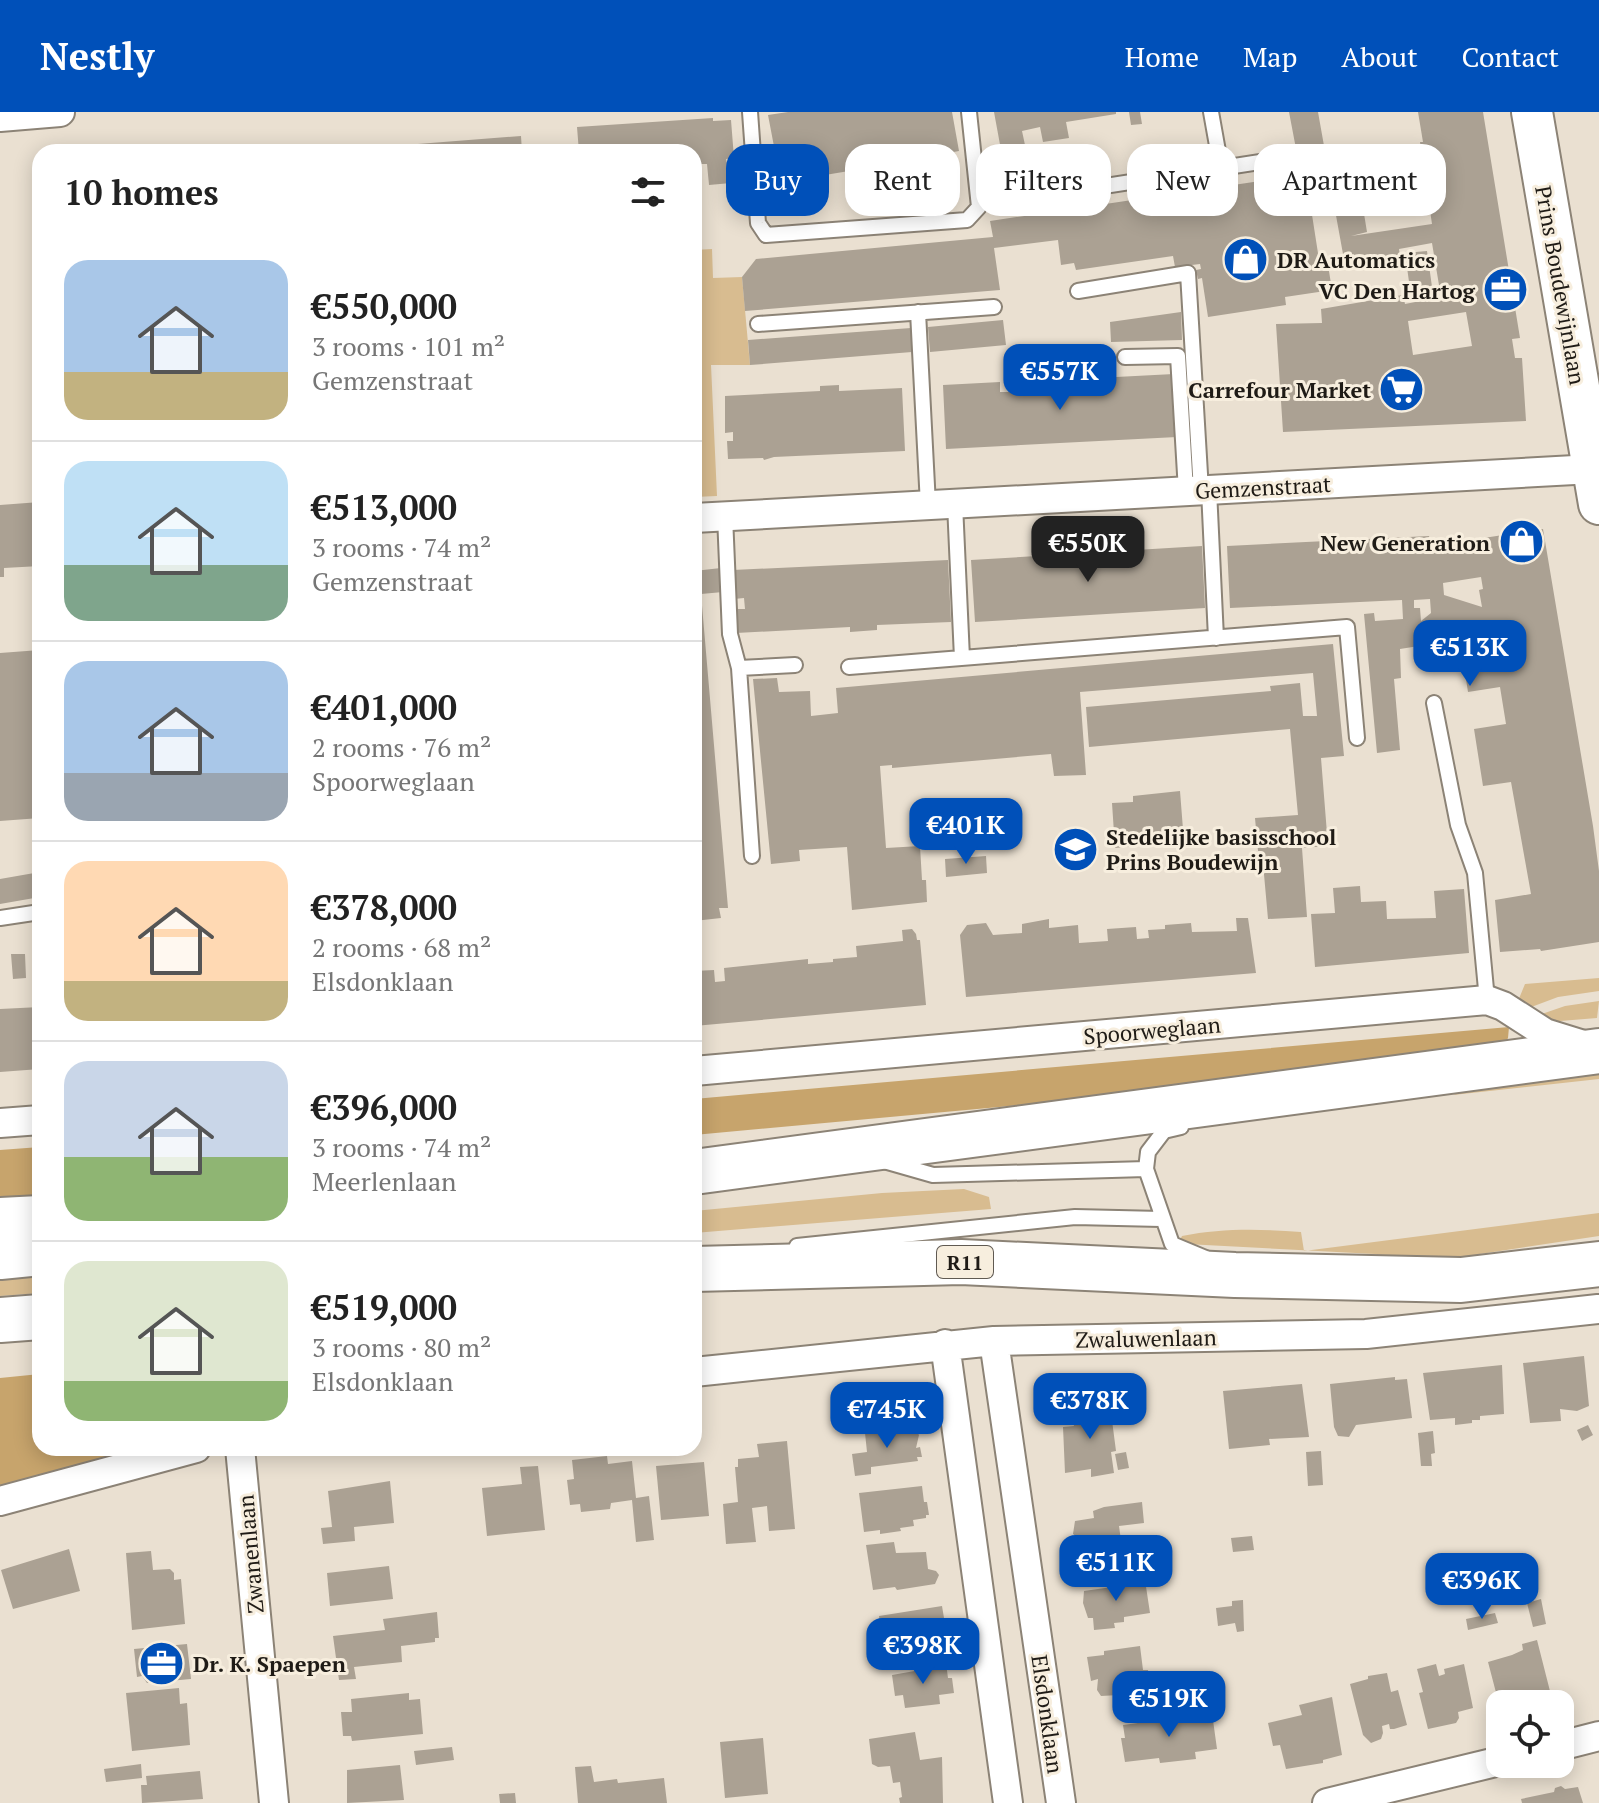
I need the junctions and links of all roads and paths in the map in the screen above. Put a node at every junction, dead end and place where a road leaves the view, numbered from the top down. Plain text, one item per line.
1 (60, 112) edge
2 (750, 112) edge
3 (969, 112) edge
4 (1211, 112) edge
5 (1532, 112) edge
6 (0, 117) edge
7 (1217, 144) edge
8 (1078, 291) dead end
9 (994, 307) dead end
10 (918, 312) junction
11 (758, 324) dead end
12 (1125, 357) dead end
13 (1590, 399) edge
14 (1596, 487) edge
15 (1199, 491) junction
16 (941, 504) junction
17 (725, 516) junction
18 (702, 517) edge
19 (1216, 638) junction
20 (962, 658) junction
21 (795, 665) dead end
22 (849, 667) dead end
23 (739, 668) junction
24 (1434, 703) dead end
25 (1357, 738) dead end
26 (752, 856) dead end
27 (32, 913) edge
28 (0, 918) edge
29 (1487, 1000) junction
30 (1599, 1050) edge
31 (702, 1070) edge
32 (1206, 1116) junction
33 (32, 1121) edge
34 (0, 1123) edge
35 (848, 1152) junction
36 (1146, 1169) junction
37 (702, 1171) edge
38 (32, 1218) edge
39 (1161, 1219) junction
40 (0, 1220) edge
41 (775, 1248) dead end
42 (32, 1254) edge
43 (747, 1254) dead end
44 (0, 1257) edge
45 (1597, 1265) edge
46 (702, 1267) edge
47 (702, 1269) edge
48 (1235, 1275) junction
49 (1598, 1309) edge
50 (32, 1318) edge
51 (0, 1320) edge
52 (994, 1341) junction
53 (945, 1344) junction
54 (702, 1371) edge
55 (166, 1456) edge
56 (241, 1456) edge
57 (0, 1501) edge
58 (1599, 1736) edge
59 (1574, 1742) edge
60 (1486, 1764) edge
61 (274, 1803) edge
62 (1008, 1803) edge
63 (1061, 1803) edge
64 (1327, 1803) edge

1 - 6 street
2 - 3 lane
4 - 7 lane
5 - 13 main road, Prins Boudewijnlaan
8 - 15 lane
9 - 10 lane
10 - 11 lane
10 - 16 lane
12 - 15 lane
13 - 14 main road, Prins Boudewijnlaan
14 - 15 street, Gemzenstraat
15 - 16 street, Gemzenstraat
15 - 19 lane
16 - 17 street, Gemzenstraat
16 - 20 lane
17 - 18 street, Gemzenstraat
17 - 23 lane
19 - 20 lane
19 - 25 lane
20 - 22 lane
21 - 23 lane
23 - 26 lane
24 - 29 lane
27 - 28 lane
29 - 30 street
29 - 31 street, Spoorweglaan
30 - 32 highway
32 - 35 highway
32 - 36 lane
33 - 34 street
35 - 36 lane
35 - 37 highway
36 - 39 lane
38 - 40 highway
39 - 41 lane
39 - 48 lane
42 - 44 highway
43 - 46 lane
45 - 48 highway, R11
47 - 48 highway, R11
49 - 52 street, Zwaluwenlaan
50 - 51 highway
52 - 53 street, Zwaluwenlaan
52 - 63 street, Elsdonklaan
53 - 54 street, Zwaluwenlaan
53 - 62 street
55 - 57 street
56 - 61 street, Zwanenlaan
58 - 59 street
60 - 64 street

